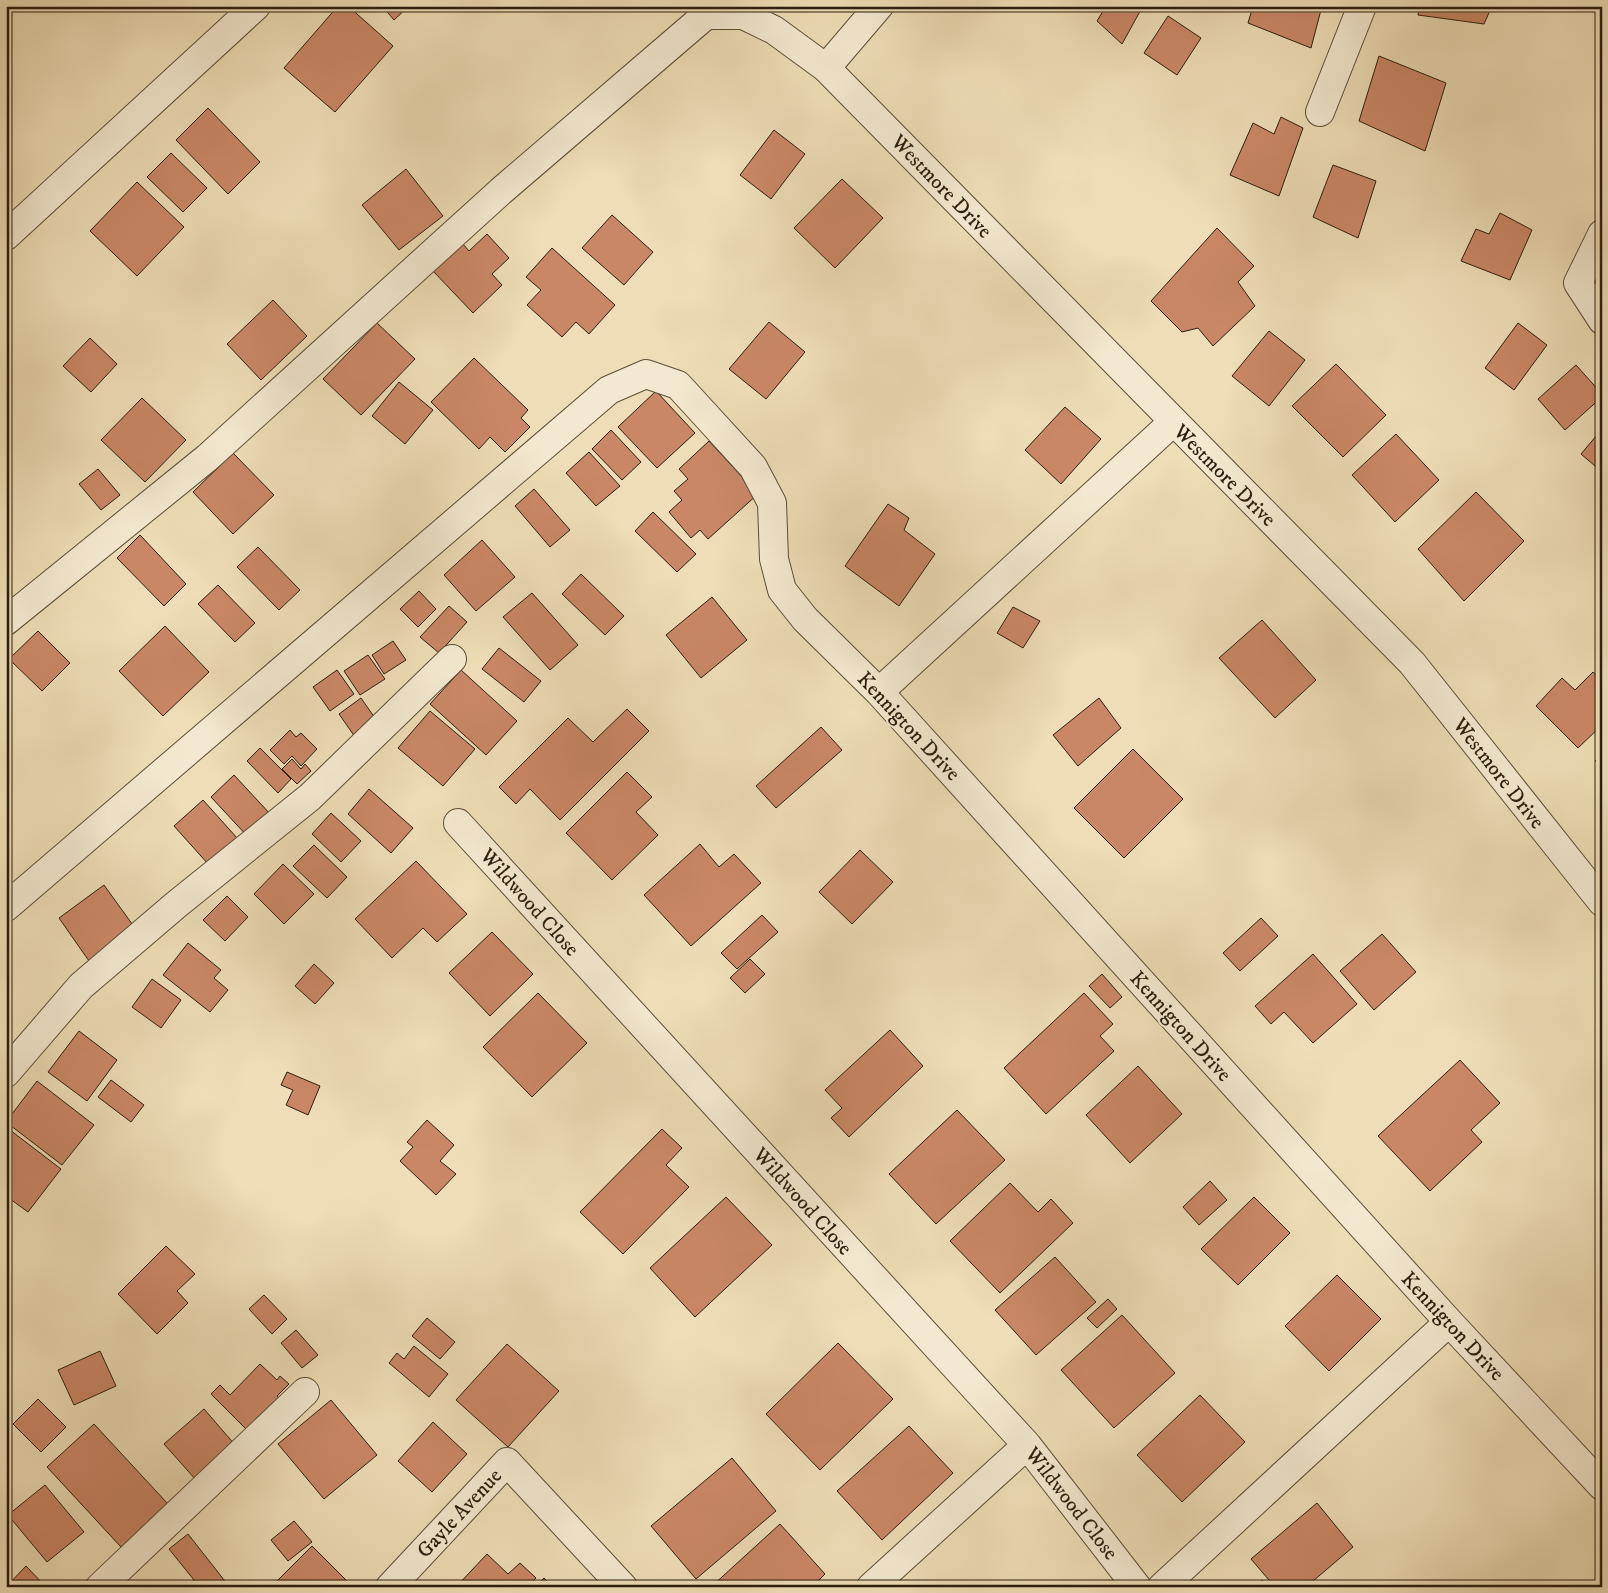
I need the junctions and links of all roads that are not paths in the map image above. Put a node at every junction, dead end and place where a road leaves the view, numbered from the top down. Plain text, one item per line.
1 (256, 6) edge
2 (879, 6) edge
3 (1362, 6) edge
4 (826, 68) junction
5 (1320, 112) dead end
6 (1602, 234) edge
7 (6, 236) edge
8 (1602, 320) edge
9 (1173, 422) junction
10 (6, 621) edge
11 (452, 659) dead end
12 (880, 692) junction
13 (458, 823) dead end
14 (1602, 902) edge
15 (6, 907) edge
16 (6, 1073) edge
17 (1449, 1322) junction
18 (305, 1392) dead end
19 (1027, 1445) junction
20 (1602, 1486) edge
21 (100, 1587) edge
22 (390, 1587) edge
23 (623, 1587) edge
24 (871, 1587) edge
25 (1137, 1587) edge
26 (1162, 1587) edge

1 - 7 street
2 - 4 street
3 - 5 street
4 - 9 street, Westmore Drive
4 - 10 street, Westmore Drive
6 - 8 street
9 - 12 street
9 - 14 street, Westmore Drive
11 - 16 street
12 - 15 street, Kennigton Drive
12 - 17 street, Kennigton Drive
13 - 19 street, Wildwood Close
17 - 20 street, Kennigton Drive
17 - 26 street
18 - 21 street
19 - 24 street
19 - 25 street, Wildwood Close
22 - 23 street, Gayle Avenue

